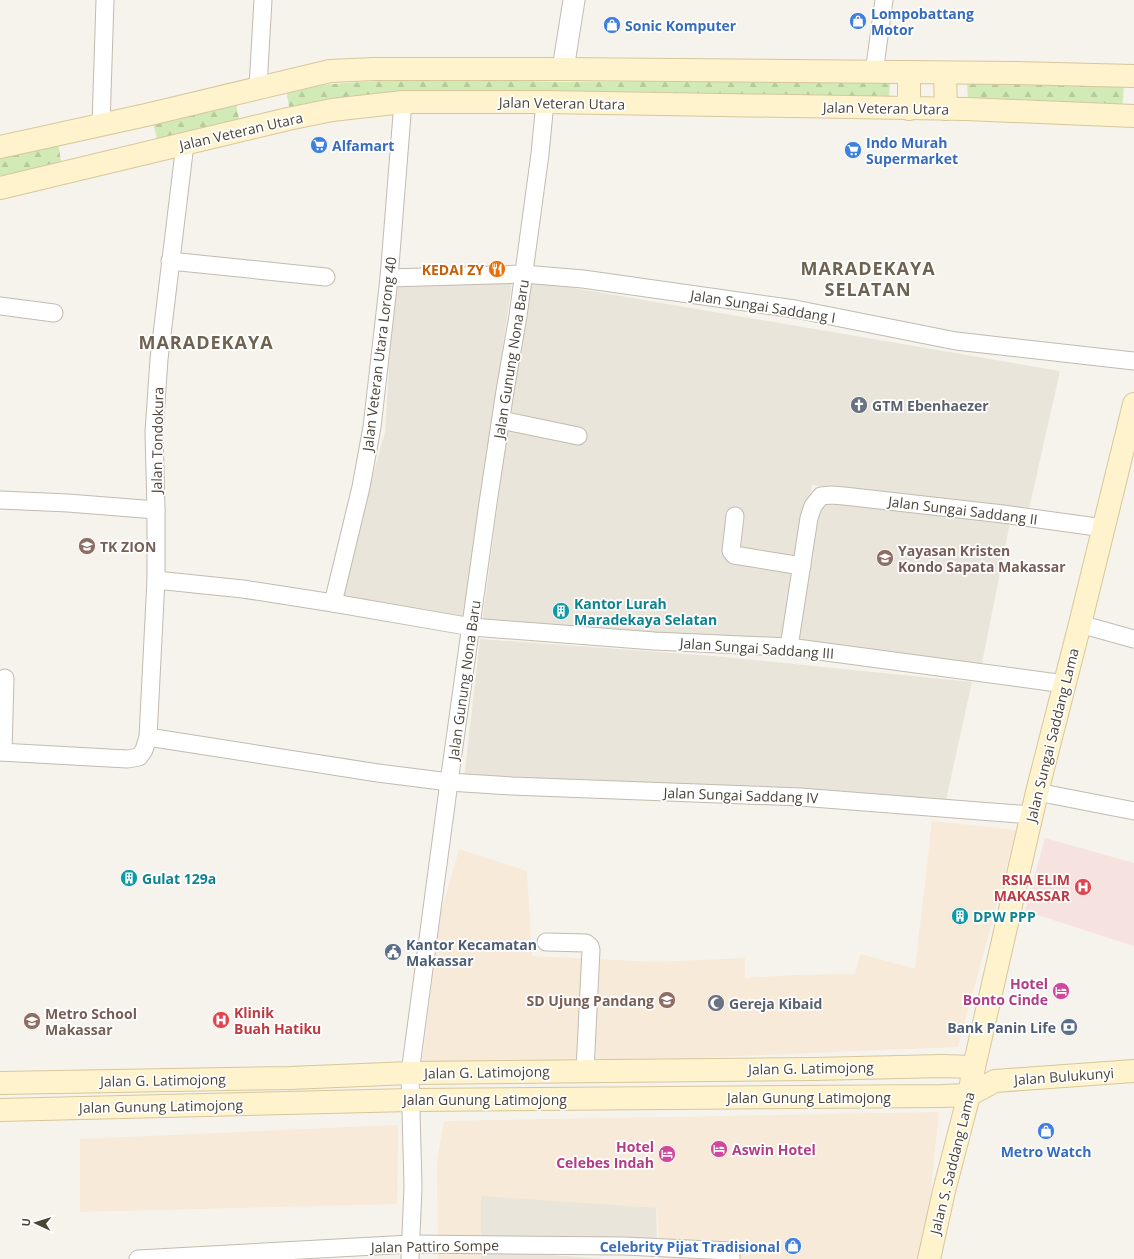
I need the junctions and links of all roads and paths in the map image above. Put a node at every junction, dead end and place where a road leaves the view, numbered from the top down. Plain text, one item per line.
1 (105, 0) edge
2 (263, 0) edge
3 (574, 0) edge
4 (884, 0) edge
5 (563, 69) junction
6 (874, 73) junction
7 (909, 73) junction
8 (945, 73) junction
9 (1134, 76) edge
10 (258, 87) junction
11 (403, 102) junction
12 (545, 102) junction
13 (909, 109) junction
14 (946, 109) junction
15 (1134, 116) edge
16 (101, 125) junction
17 (185, 144) junction
18 (0, 147) edge
19 (0, 188) edge
20 (170, 261) junction
21 (524, 274) junction
22 (326, 277) dead end
23 (390, 278) junction
24 (0, 306) edge
25 (54, 313) dead end
26 (1134, 361) edge
27 (1134, 404) edge
28 (501, 420) junction
29 (578, 436) dead end
30 (0, 500) edge
31 (156, 510) junction
32 (735, 516) dead end
33 (1104, 528) junction
34 (802, 566) junction
35 (156, 580) junction
36 (333, 603) junction
37 (1080, 624) junction
38 (472, 627) junction
39 (1134, 639) edge
40 (789, 647) junction
41 (5, 678) dead end
42 (1065, 684) junction
43 (148, 737) junction
44 (2, 752) edge
45 (449, 782) junction
46 (1037, 792) junction
47 (1134, 811) edge
48 (1032, 815) junction
49 (546, 942) dead end
50 (974, 1067) junction
51 (585, 1070) junction
52 (1134, 1072) edge
53 (410, 1073) junction
54 (995, 1081) junction
55 (0, 1083) edge
56 (969, 1094) junction
57 (411, 1100) junction
58 (0, 1110) edge
59 (411, 1251) edge
60 (523, 1252) edge
61 (624, 1252) edge
62 (731, 1255) edge
63 (138, 1259) edge
64 (929, 1259) edge

1 - 16 street
2 - 10 street
3 - 5 street
4 - 6 street
5 - 6 main road
5 - 10 main road
6 - 7 main road
7 - 8 main road
7 - 13 main road
8 - 9 main road
8 - 14 main road
10 - 16 main road
11 - 12 main road, Jalan Veteran Utara
11 - 17 main road, Jalan Veteran Utara
11 - 23 street, Jalan Veteran Utara Lorong 40
12 - 13 main road, Jalan Veteran Utara
12 - 21 street, Jalan Gunung Nona Baru
13 - 14 main road, Jalan Veteran Utara
14 - 15 main road, Jalan Veteran Utara
16 - 18 main road
17 - 19 main road, Jalan Veteran Utara
17 - 20 street, Jalan Tondokura
20 - 22 street
20 - 31 street, Jalan Tondokura
21 - 23 street, Jalan Sungai Saddang I
21 - 26 street, Jalan Sungai Saddang I
21 - 28 street, Jalan Gunung Nona Baru
23 - 36 street, Jalan Veteran Utara Lorong 40
24 - 25 street
27 - 33 main road, Jalan Sungai Saddang Lama
28 - 29 street
28 - 38 street, Jalan Gunung Nona Baru
30 - 31 street
31 - 35 street, Jalan Tondokura
32 - 34 street
33 - 34 street, Jalan Sungai Saddang II
33 - 37 main road, Jalan Sungai Saddang Lama
34 - 40 street
35 - 36 street, Jalan Sungai Saddang III
35 - 43 street, Jalan Tondokura
36 - 38 street, Jalan Sungai Saddang III
37 - 39 street
37 - 42 main road, Jalan Sungai Saddang Lama
38 - 40 street, Jalan Sungai Saddang III
38 - 45 street, Jalan Gunung Nona Baru
40 - 42 street, Jalan Sungai Saddang III
41 - 44 street
42 - 46 main road, Jalan Sungai Saddang Lama
43 - 44 street
43 - 45 street, Jalan Sungai Saddang IV
45 - 48 street, Jalan Sungai Saddang IV
45 - 53 street, Jalan Gunung Nona Baru
46 - 47 street
46 - 48 main road, Jalan Sungai Saddang Lama
48 - 50 main road, Jalan Sungai Saddang Lama
49 - 51 street
50 - 51 main road, Jalan G. Latimojong
50 - 54 main road, Jalan Bulukunyi
50 - 56 main road, Jalan S. Saddang Lama
51 - 53 main road, Jalan G. Latimojong
52 - 54 main road, Jalan Bulukunyi
53 - 55 main road, Jalan G. Latimojong
53 - 57 street, Jalan Gunung Nona Baru
54 - 56 main road, Jalan Bulukunyi
56 - 57 main road, Jalan Gunung Latimojong
56 - 64 main road, Jalan S. Saddang Lama
57 - 58 main road, Jalan Gunung Latimojong
57 - 59 street, Jalan Gunung Nona Baru
59 - 60 street, Jalan Pattiro Sompe
59 - 63 street, Jalan Pattiro Sompe
60 - 61 street, Jalan Pattiro Sompe
61 - 62 street, Jalan Pattiro Sompe

